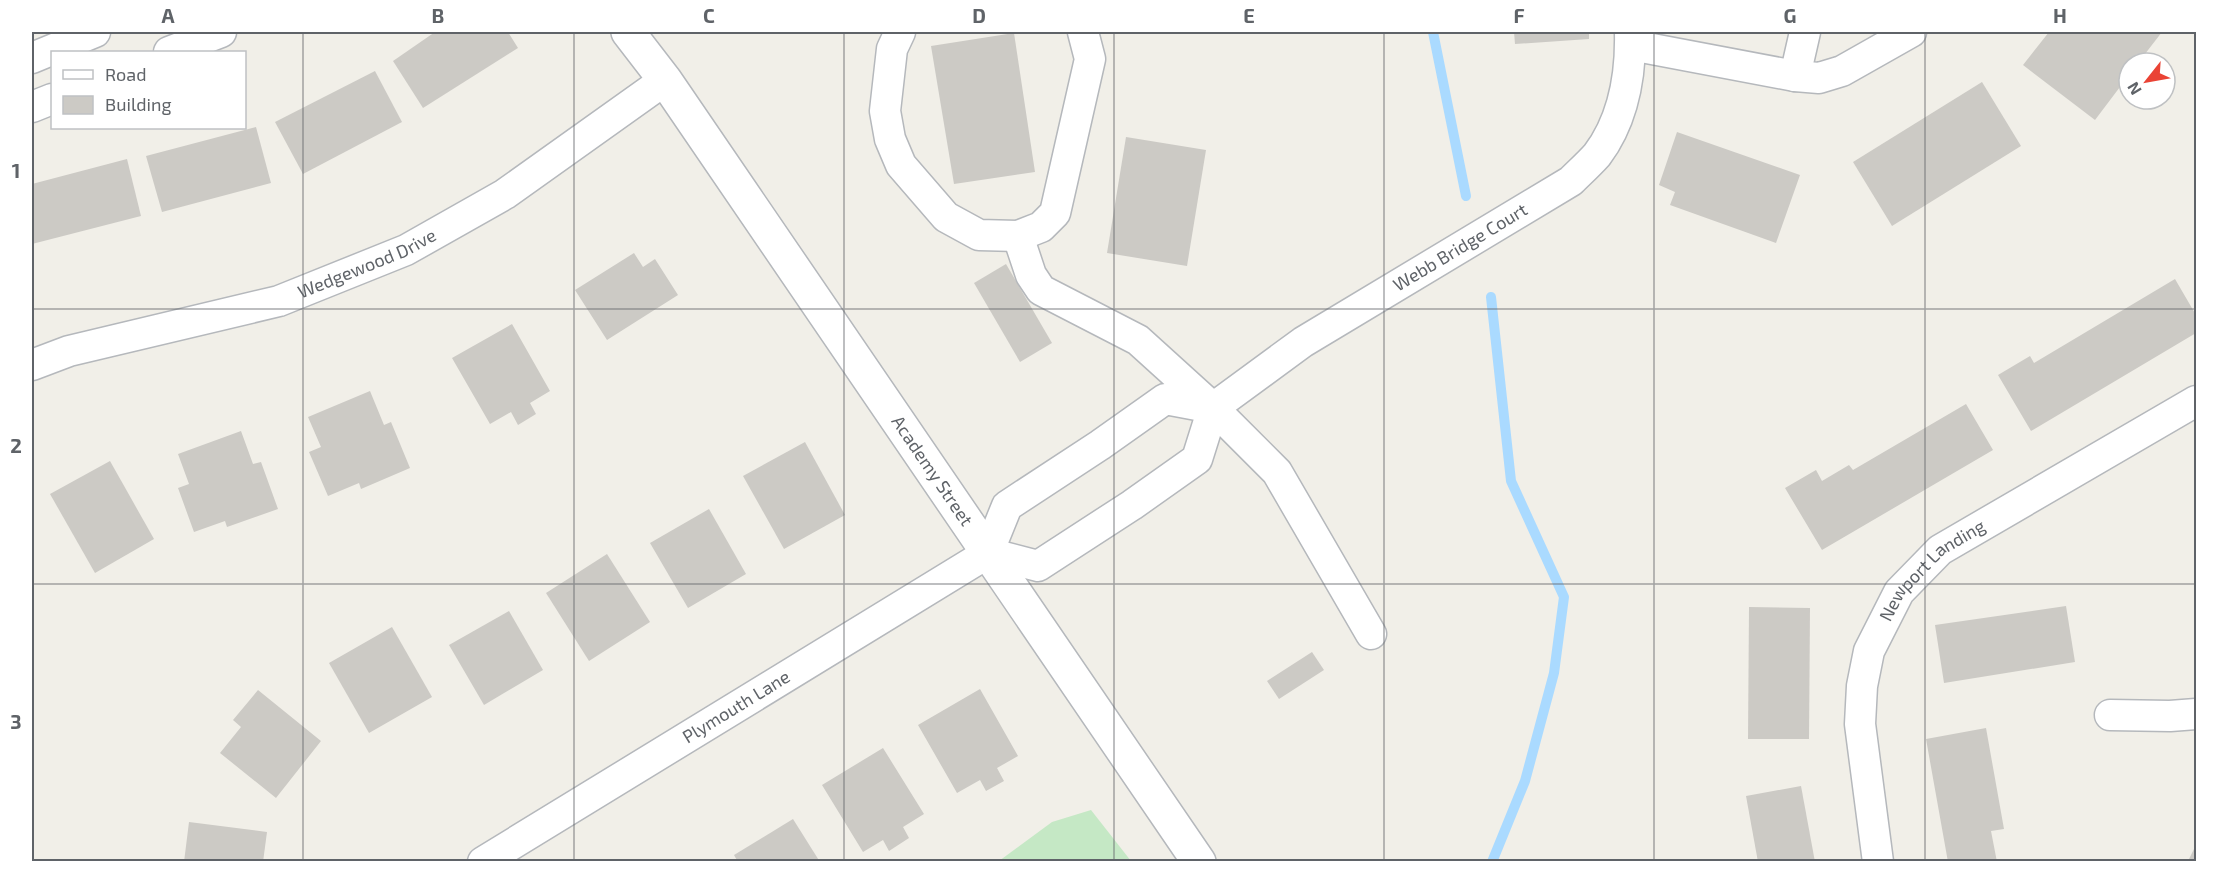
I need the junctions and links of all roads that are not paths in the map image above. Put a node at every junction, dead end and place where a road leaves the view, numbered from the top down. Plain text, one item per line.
1 (95, 32) edge
2 (221, 32) edge
3 (628, 32) edge
4 (900, 32) edge
5 (1083, 32) edge
6 (1805, 32) edge
7 (1911, 32) edge
8 (1631, 38) edge
9 (172, 51) edge
10 (32, 58) edge
11 (1795, 76) junction
12 (665, 80) junction
13 (51, 99) edge
14 (32, 107) edge
15 (1018, 236) junction
16 (32, 365) edge
17 (2196, 400) edge
18 (1213, 408) junction
19 (988, 553) junction
20 (1371, 634) dead end
21 (2196, 714) edge
22 (2110, 715) dead end
23 (483, 861) edge
24 (1199, 861) edge
25 (1878, 861) edge

1 - 10 street
2 - 9 street
3 - 12 street, Academy Street
4 - 15 street
5 - 15 street
6 - 11 street
7 - 11 street
8 - 11 street
8 - 18 street, Webb Bridge Court
12 - 16 street, Wedgewood Drive
12 - 19 street, Academy Street
13 - 14 street
15 - 18 street
17 - 25 street, Newport Landing
18 - 19 street
18 - 19 street
18 - 20 street
19 - 23 street, Plymouth Lane
19 - 24 street, Academy Street
21 - 22 street

